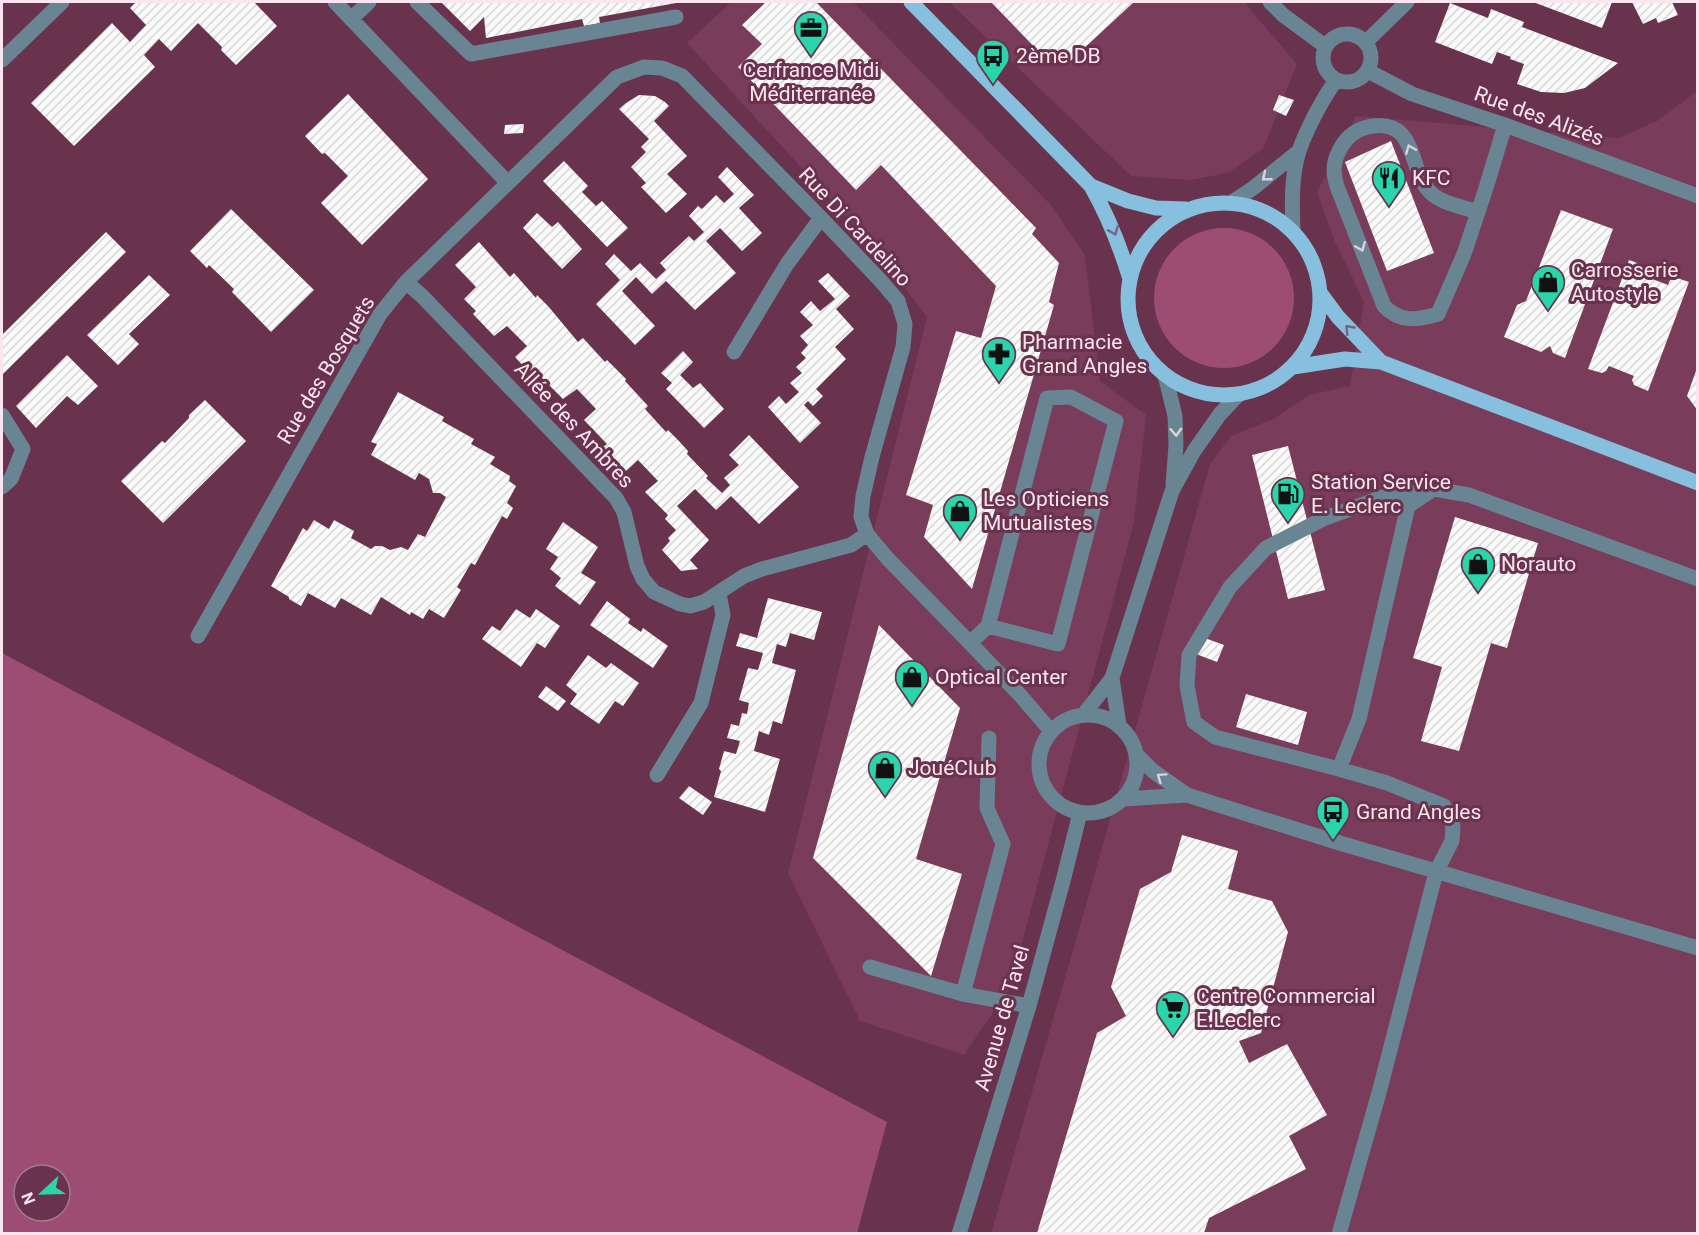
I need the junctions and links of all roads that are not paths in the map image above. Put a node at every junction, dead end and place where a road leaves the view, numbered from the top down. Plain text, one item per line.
1 (62, 2) edge
2 (335, 2) edge
3 (369, 2) edge
4 (417, 2) edge
5 (911, 2) edge
6 (1270, 2) edge
7 (1407, 2) edge
8 (676, 17) dead end
9 (351, 19) junction
10 (1366, 42) junction
11 (1325, 46) junction
12 (2, 60) edge
13 (1368, 71) junction
14 (1336, 80) junction
15 (1505, 125) junction
16 (1299, 151) junction
17 (508, 183) junction
18 (1091, 186) junction
19 (1698, 196) edge
20 (1232, 202) junction
21 (1186, 209) junction
22 (1478, 212) junction
23 (821, 218) junction
24 (1293, 231) junction
25 (1130, 279) junction
26 (406, 282) junction
27 (1321, 294) junction
28 (734, 352) dead end
29 (1381, 362) junction
30 (1293, 367) junction
31 (1165, 375) junction
32 (1238, 395) junction
33 (2, 415) edge
34 (1698, 483) edge
35 (2, 487) edge
36 (1434, 489) junction
37 (1172, 490) junction
38 (867, 534) junction
39 (1698, 579) edge
40 (719, 593) junction
41 (988, 626) junction
42 (198, 636) dead end
43 (970, 643) junction
44 (1112, 678) junction
45 (1084, 714) junction
46 (1119, 725) junction
47 (1050, 730) junction
48 (989, 738) dead end
49 (1137, 755) junction
50 (1339, 769) junction
51 (657, 775) dead end
52 (1188, 795) junction
53 (1123, 799) junction
54 (1080, 813) junction
55 (1436, 872) junction
56 (1698, 948) edge
57 (870, 967) dead end
58 (963, 994) junction
59 (1029, 1006) junction
60 (959, 1233) edge
61 (1339, 1233) edge

1 - 12 street
2 - 9 street
3 - 9 street
4 - 8 street
5 - 18 main road
6 - 11 street
7 - 10 street
9 - 17 street
10 - 11 street
10 - 13 street
11 - 14 street
13 - 14 street
13 - 15 street, Rue des Alizés
14 - 16 street
15 - 19 street, Rue des Alizés
15 - 22 street
16 -> 20 street
16 - 24 street
17 - 23 street, Rue Di Cardelino
17 - 26 street, Rue des Bosquets
18 - 21 main road
18 -> 25 main road
20 - 21 main road
20 - 24 main road
21 - 25 main road
22 -> 22 street
23 - 28 street
23 - 38 street, Rue Di Cardelino
24 - 27 main road
25 - 31 main road
26 - 40 street, Allée des Ambres
26 - 42 street, Rue des Bosquets
29 -> 27 main road
27 - 30 main road
29 - 30 main road
29 - 34 main road
30 - 32 main road
31 - 32 main road
31 -> 37 street
32 - 37 street
33 - 35 street
36 - 39 street
36 - 50 street
36 - 50 street
37 - 44 street
38 - 40 street, Allée des Ambres
38 - 43 street
40 - 51 street
41 - 41 street
41 - 43 street
43 - 47 street
44 - 45 street
44 - 46 street
45 - 46 street
45 - 47 street
46 - 49 street
47 - 54 street
48 - 58 street
52 -> 49 street
49 - 53 street
50 - 55 street
52 - 53 street
52 - 55 street
53 - 54 street
54 - 59 street, Avenue de Tavel
55 - 56 street
55 - 61 street
57 - 58 street
58 - 59 street
59 - 60 street, Avenue de Tavel

